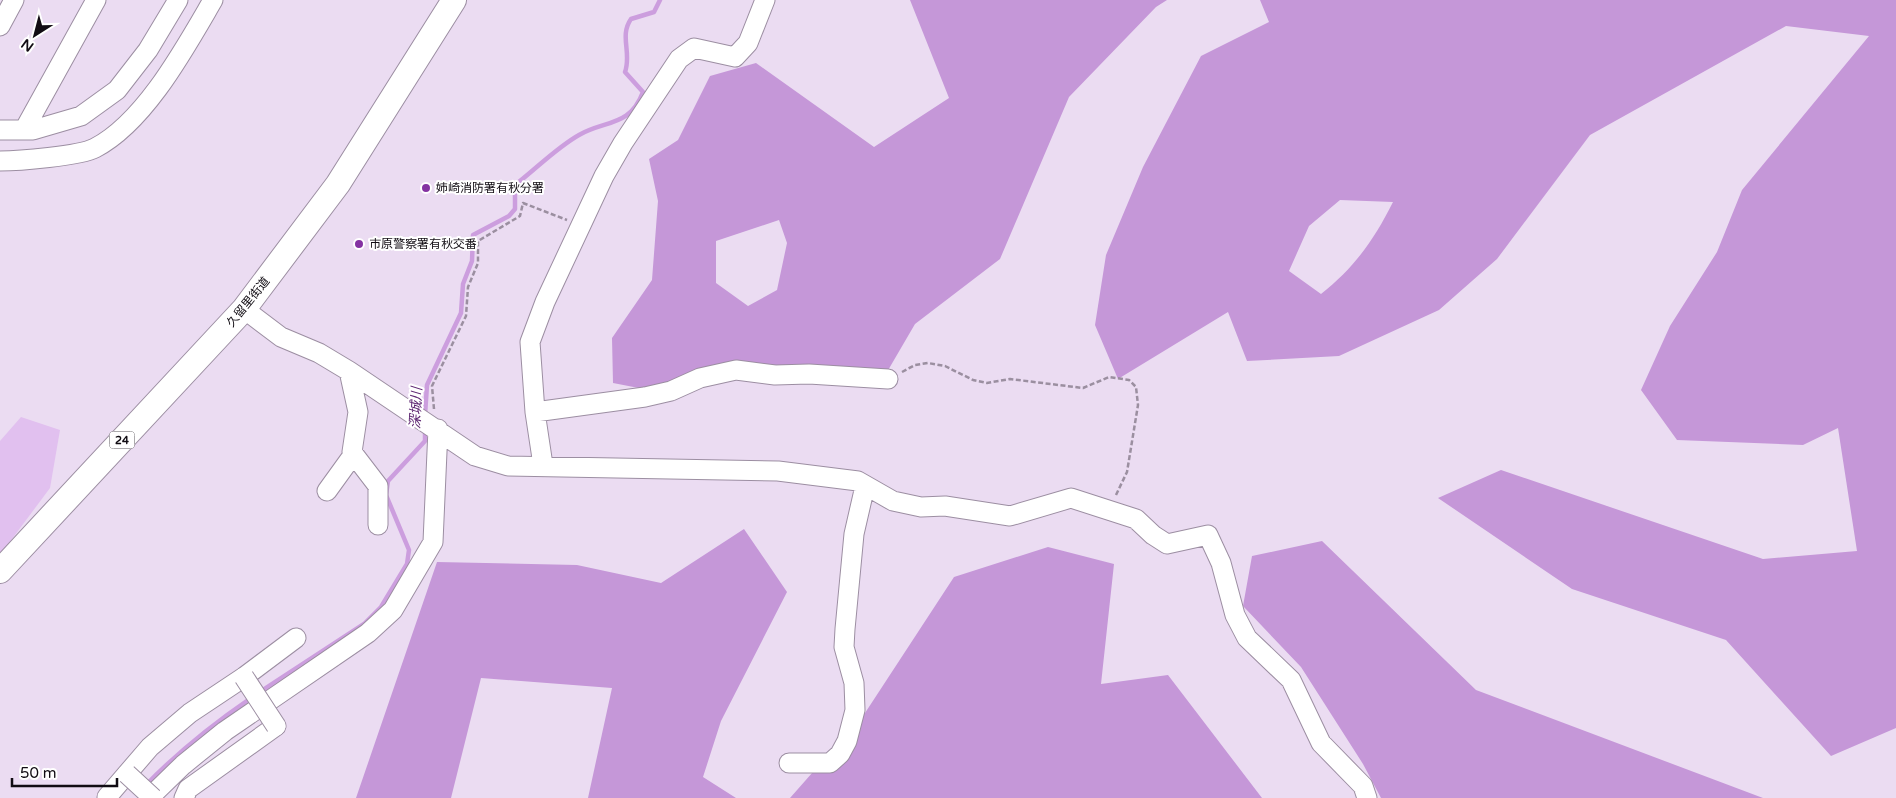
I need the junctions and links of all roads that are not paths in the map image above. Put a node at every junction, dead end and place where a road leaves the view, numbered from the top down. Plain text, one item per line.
1 (14, 0) edge
2 (96, 0) edge
3 (178, 0) edge
4 (213, 0) edge
5 (454, 0) edge
6 (765, 0) edge
7 (0, 26) edge
8 (0, 130) edge
9 (24, 130) junction
10 (0, 161) edge
11 (244, 310) junction
12 (349, 371) junction
13 (888, 379) road end
14 (535, 412) junction
15 (438, 429) junction
16 (353, 455) junction
17 (542, 465) junction
18 (865, 486) junction
19 (327, 491) dead end
20 (378, 525) dead end
21 (0, 571) edge
22 (296, 638) dead end
23 (244, 677) junction
24 (789, 764) dead end
25 (126, 774) junction
26 (107, 796) dead end
27 (151, 798) edge
28 (184, 798) edge
29 (1367, 798) edge

1 - 7 street
2 - 9 street
3 - 9 street
4 - 10 street
5 - 11 main road, 久留里街道 / 24
6 - 14 street
8 - 9 street
11 - 12 street
11 - 21 main road, 久留里街道 / 24
12 - 15 street
12 - 16 street
13 - 14 street
14 - 17 street
15 - 17 street
15 - 27 street
16 - 19 street
16 - 20 street
17 - 18 street
18 - 24 street
18 - 29 street
22 - 23 street
23 - 25 street
23 - 28 street, bridge
25 - 26 street
25 - 27 street, bridge

